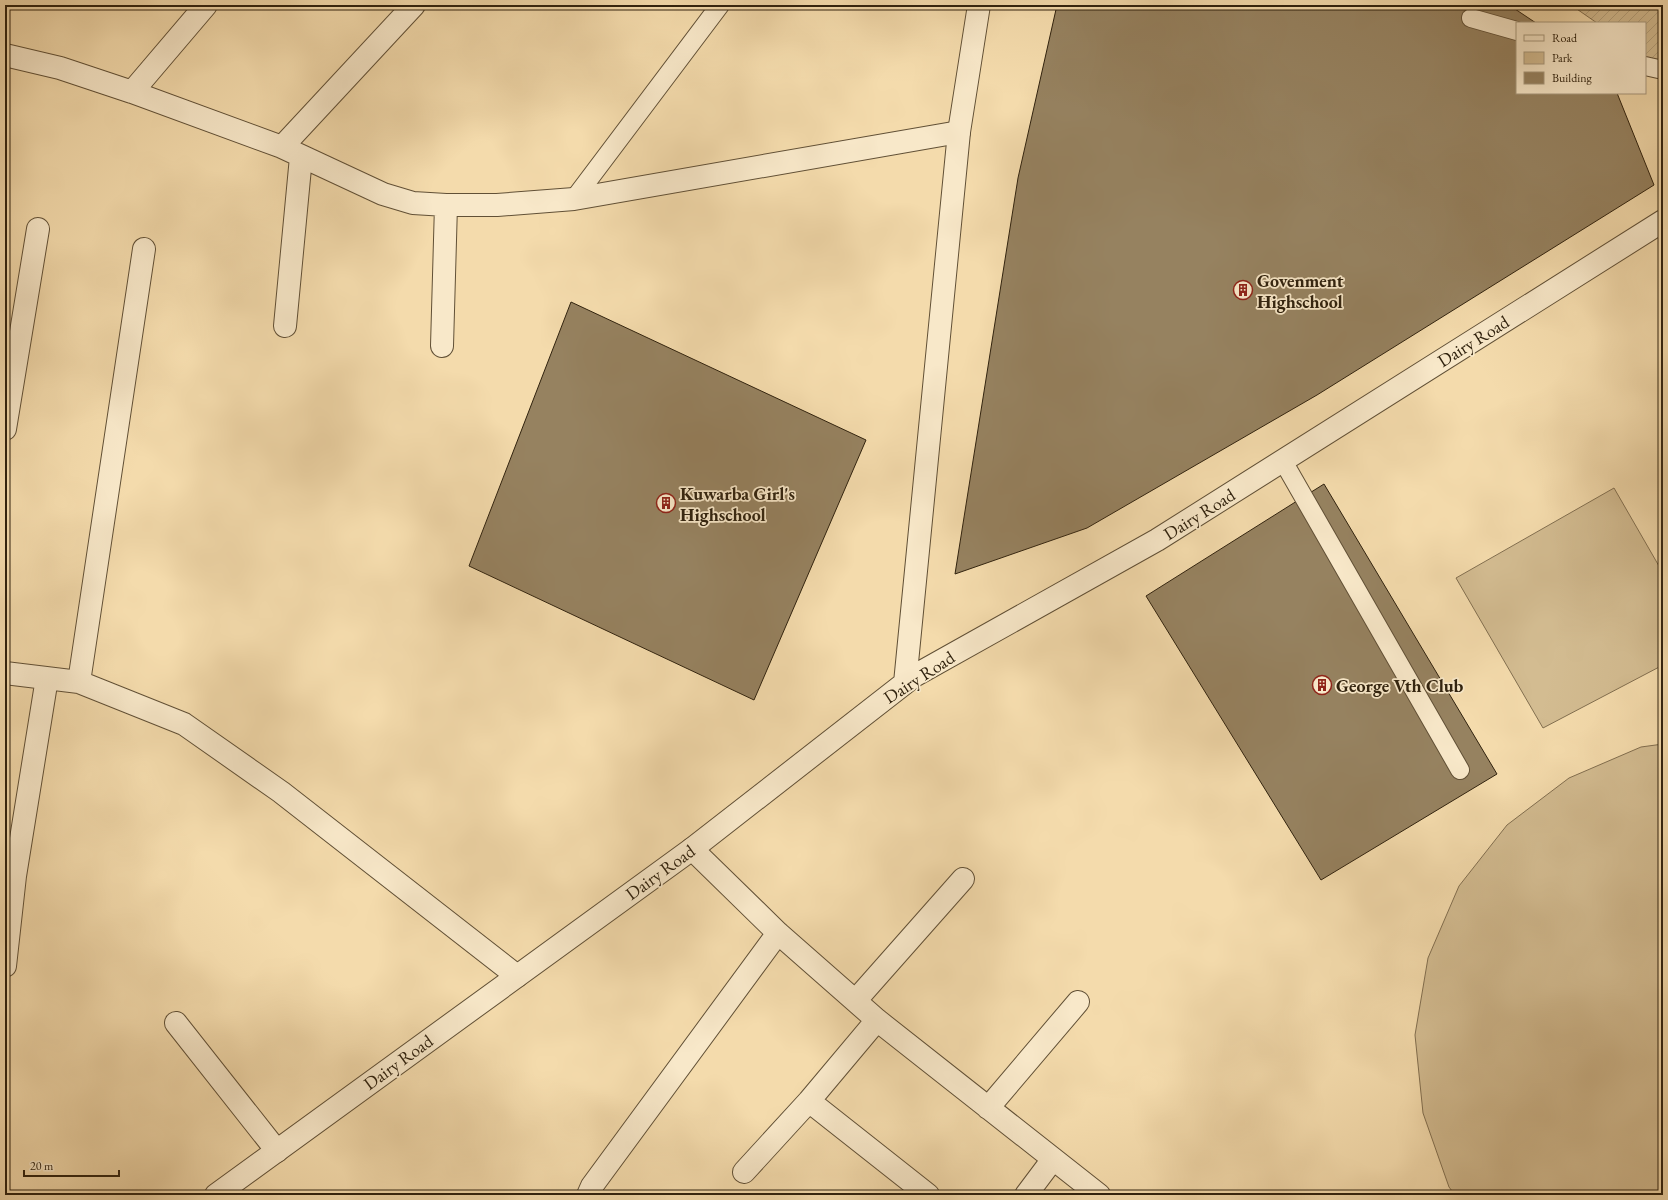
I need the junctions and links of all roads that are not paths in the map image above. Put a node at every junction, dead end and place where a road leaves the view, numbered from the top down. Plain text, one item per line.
1 (206, 5) edge
2 (414, 5) edge
3 (720, 5) edge
4 (979, 5) edge
5 (1470, 18) dead end
6 (1516, 31) edge
7 (5, 55) edge
8 (1646, 66) edge
9 (1663, 70) edge
10 (132, 92) junction
11 (959, 132) junction
12 (292, 152) junction
13 (574, 199) junction
14 (446, 205) junction
15 (1663, 221) edge
16 (38, 229) dead end
17 (144, 249) dead end
18 (285, 326) dead end
19 (442, 346) dead end
20 (5, 429) edge
21 (1283, 461) junction
22 (5, 673) edge
23 (47, 678) junction
24 (79, 682) junction
25 (905, 683) junction
26 (1460, 770) dead end
27 (692, 849) junction
28 (962, 879) dead end
29 (778, 933) junction
30 (5, 966) edge
31 (517, 976) junction
32 (856, 1000) junction
33 (1078, 1002) dead end
34 (877, 1020) junction
35 (176, 1023) dead end
36 (809, 1101) junction
37 (988, 1108) junction
38 (277, 1151) junction
39 (1053, 1159) junction
40 (744, 1172) dead end
41 (221, 1194) edge
42 (588, 1195) edge
43 (928, 1195) edge
44 (1026, 1195) edge
45 (1099, 1195) edge

1 - 10 street
2 - 12 street
3 - 13 lane
4 - 11 street
5 - 6 lane
7 - 10 street
8 - 9 lane
10 - 12 street
11 - 13 street
11 - 25 street
12 - 14 street
12 - 18 street
13 - 14 street
14 - 19 street
15 - 21 street, Dairy Road
16 - 20 street
17 - 24 street
21 - 25 street, Dairy Road
21 - 26 lane
22 - 23 street
23 - 24 street
23 - 30 street
24 - 31 street
25 - 27 street, Dairy Road
27 - 29 street
27 - 31 street, Dairy Road
28 - 32 street
29 - 32 street
29 - 42 street
31 - 38 street, Dairy Road
32 - 34 street
33 - 37 street
34 - 36 street
34 - 37 street
35 - 38 street
36 - 40 street
36 - 43 street
37 - 39 street
38 - 41 street, Dairy Road
39 - 44 street
39 - 45 street

